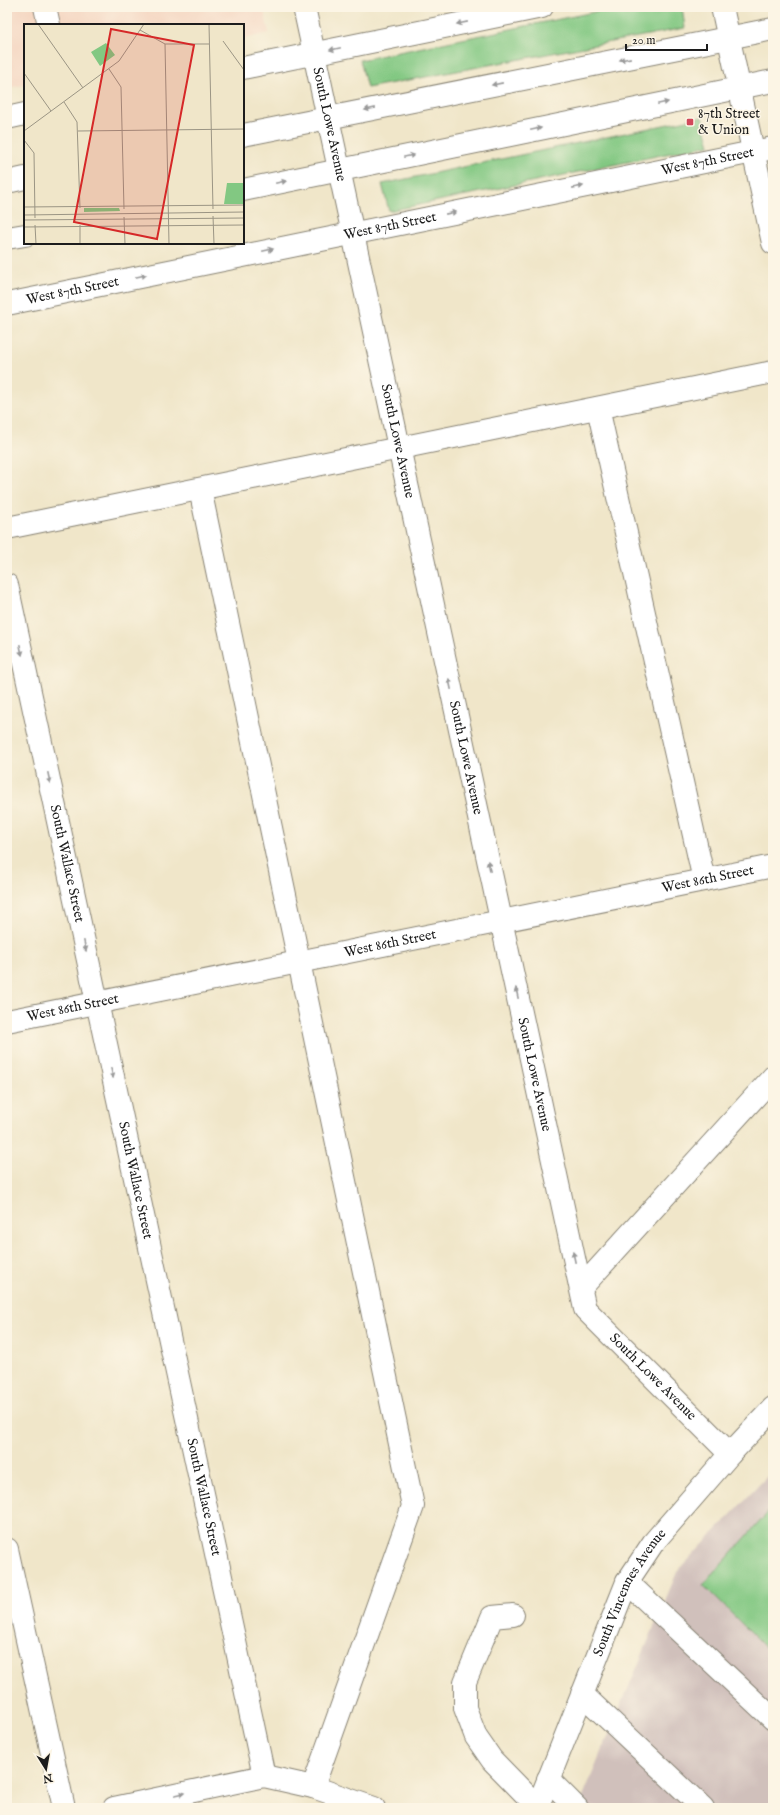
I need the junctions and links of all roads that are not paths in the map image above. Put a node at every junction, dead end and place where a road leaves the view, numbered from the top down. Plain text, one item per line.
1 (45, 7) edge
2 (304, 7) edge
3 (542, 7) edge
4 (722, 7) edge
5 (49, 24) edge
6 (773, 29) edge
7 (729, 38) junction
8 (314, 53) junction
9 (244, 68) edge
10 (773, 81) edge
11 (739, 88) junction
12 (24, 114) edge
13 (7, 118) edge
14 (328, 118) junction
15 (244, 135) edge
16 (763, 150) edge
17 (339, 170) junction
18 (24, 178) edge
19 (7, 182) edge
20 (244, 190) edge
21 (353, 232) junction
22 (24, 234) edge
23 (7, 238) edge
24 (773, 243) edge
25 (7, 304) edge
26 (773, 372) edge
27 (598, 408) junction
28 (399, 449) junction
29 (200, 489) junction
30 (7, 528) edge
31 (7, 585) edge
32 (773, 866) edge
33 (704, 880) junction
34 (501, 921) junction
35 (300, 962) junction
36 (97, 1003) junction
37 (7, 1021) edge
38 (773, 1077) edge
39 (581, 1288) junction
40 (773, 1408) edge
41 (730, 1454) junction
42 (7, 1549) edge
43 (627, 1582) junction
44 (513, 1615) dead end
45 (582, 1694) junction
46 (773, 1719) edge
47 (264, 1776) junction
48 (548, 1779) junction
49 (313, 1787) junction
50 (537, 1807) edge
51 (64, 1808) edge
52 (114, 1808) edge
53 (374, 1808) edge
54 (577, 1808) edge
55 (703, 1808) edge

1 - 5 street
2 - 8 street, South Lowe Avenue
3 -> 8 street
4 - 7 street
6 - 7 street
7 - 11 street
7 -> 14 street
8 - 9 street
8 - 14 street, South Lowe Avenue
10 - 11 street
11 - 16 street
17 -> 11 street
12 - 13 street
14 - 15 street
14 - 17 street, South Lowe Avenue
21 -> 16 street, West 87th Street
16 - 24 street
20 -> 17 street
17 - 21 street, South Lowe Avenue
18 - 19 street
25 -> 21 street, West 87th Street
21 - 28 street, South Lowe Avenue
22 - 23 street
26 - 27 street
27 - 28 street
27 - 33 street
28 - 29 street
34 -> 28 street, South Lowe Avenue
29 - 30 street
29 - 35 street
31 -> 36 street, South Wallace Street
32 - 33 street, West 86th Street
33 - 34 street, West 86th Street
34 - 35 street, West 86th Street
39 -> 34 street, South Lowe Avenue
35 - 36 street, West 86th Street
35 - 49 street
36 - 37 street, West 86th Street
36 -> 47 street, South Wallace Street
38 - 39 street
39 - 41 street, South Lowe Avenue
40 - 41 street, South Vincennes Avenue
41 - 43 street, South Vincennes Avenue
42 - 51 street
43 - 45 street, South Vincennes Avenue
43 - 46 street
44 - 50 street
45 - 48 street, South Vincennes Avenue
45 - 55 street
47 - 49 street
52 -> 47 street
48 - 50 street, South Vincennes Avenue
48 - 54 street
49 - 53 street

